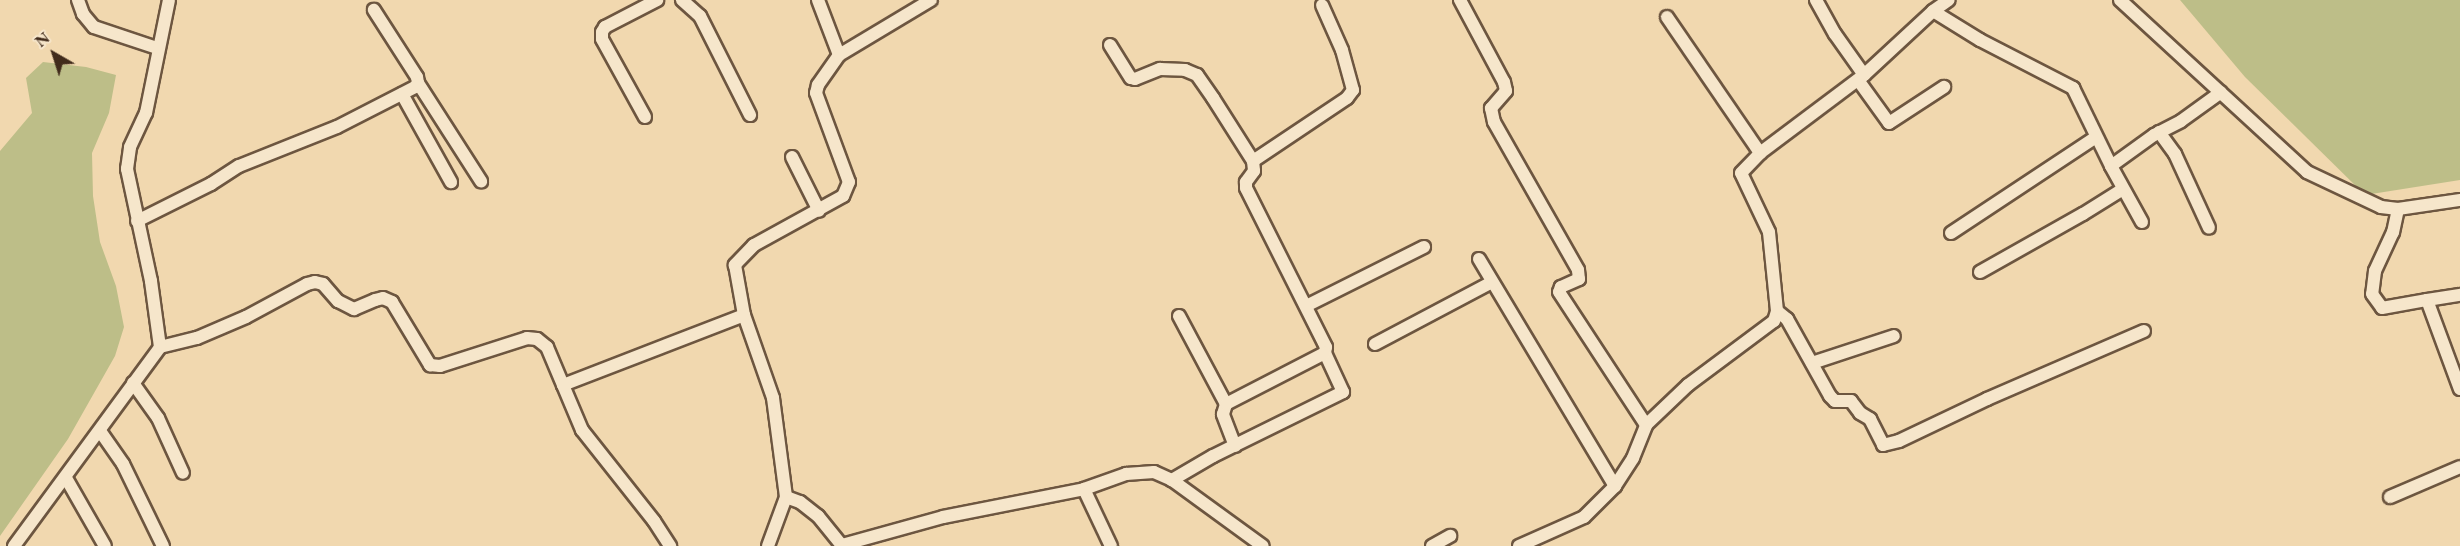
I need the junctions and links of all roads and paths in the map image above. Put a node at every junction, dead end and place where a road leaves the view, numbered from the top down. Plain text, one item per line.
1 (78, 0) edge
2 (169, 0) edge
3 (657, 0) edge
4 (682, 0) edge
5 (818, 0) edge
6 (931, 0) edge
7 (1460, 0) edge
8 (1816, 0) edge
9 (1949, 0) edge
10 (2120, 0) edge
11 (1322, 5) dead end
12 (374, 10) dead end
13 (1932, 11) junction
14 (1667, 17) dead end
15 (1110, 45) dead end
16 (157, 48) junction
17 (839, 55) junction
18 (1861, 77) junction
19 (418, 83) junction
20 (1944, 87) dead end
21 (2221, 92) junction
22 (402, 94) junction
23 (750, 115) dead end
24 (645, 117) dead end
25 (2159, 132) junction
26 (2096, 137) junction
27 (1760, 153) junction
28 (792, 157) dead end
29 (1253, 161) junction
30 (2111, 166) junction
31 (481, 181) dead end
32 (451, 182) dead end
33 (2123, 189) junction
34 (2460, 200) edge
35 (2398, 209) junction
36 (819, 211) junction
37 (137, 221) junction
38 (2142, 222) dead end
39 (2209, 228) dead end
40 (1951, 233) dead end
41 (1424, 247) dead end
42 (1479, 259) dead end
43 (1980, 272) dead end
44 (1492, 282) junction
45 (2460, 295) edge
46 (2427, 300) junction
47 (1306, 306) junction
48 (1777, 311) junction
49 (744, 315) junction
50 (1179, 316) dead end
51 (2144, 331) dead end
52 (1894, 336) dead end
53 (1375, 344) dead end
54 (160, 347) junction
55 (1324, 353) junction
56 (1812, 363) junction
57 (133, 383) junction
58 (563, 385) junction
59 (2460, 388) edge
60 (1226, 404) junction
61 (1646, 425) junction
62 (100, 431) junction
63 (1235, 446) junction
64 (2460, 467) edge
65 (183, 473) dead end
66 (66, 478) junction
67 (1172, 480) junction
68 (1615, 486) junction
69 (1083, 489) junction
70 (786, 497) junction
71 (2390, 497) dead end
72 (1450, 536) dead end
73 (842, 545) edge
74 (14, 546) edge
75 (105, 546) edge
76 (163, 546) edge
77 (670, 546) edge
78 (768, 546) edge
79 (1112, 546) edge
80 (1263, 546) edge
81 (1432, 546) edge
82 (1520, 546) edge

1 - 16 street
2 - 16 street
3 - 24 street
4 - 23 street
5 - 17 street
6 - 17 street
7 - 61 street
8 - 18 street
9 - 13 street
10 - 21 street
11 - 29 street
12 - 19 street
13 - 18 street
13 - 26 street
14 - 27 street
15 - 29 street
16 - 37 street
17 - 36 street
18 - 20 street
18 - 27 street
19 - 22 street
19 - 31 street
21 - 25 street
21 - 35 street
22 - 32 street
22 - 37 street
25 - 30 street
25 - 39 street
26 - 30 street
26 - 40 street
27 - 48 street
28 - 36 street
29 - 47 street
30 - 33 street
33 - 38 street
33 - 43 street
34 - 35 street
35 - 46 street
36 - 49 street
37 - 54 street
41 - 47 street
42 - 44 street
44 - 53 street
44 - 68 street
45 - 46 street
46 - 59 street
47 - 55 street
48 - 56 street
48 - 61 street
49 - 58 street
49 - 70 street
50 - 60 street
51 - 56 street
52 - 56 street
54 - 57 street
54 - 58 street
55 - 60 street
55 - 63 street
57 - 62 street
57 - 65 street
58 - 77 street
60 - 63 street
61 - 68 street
62 - 66 street
62 - 76 street
63 - 67 street
64 - 71 street
66 - 74 street
66 - 75 street
67 - 69 street
67 - 80 street
68 - 82 street
69 - 73 street
69 - 79 street
70 - 73 street
70 - 78 street
72 - 81 street

